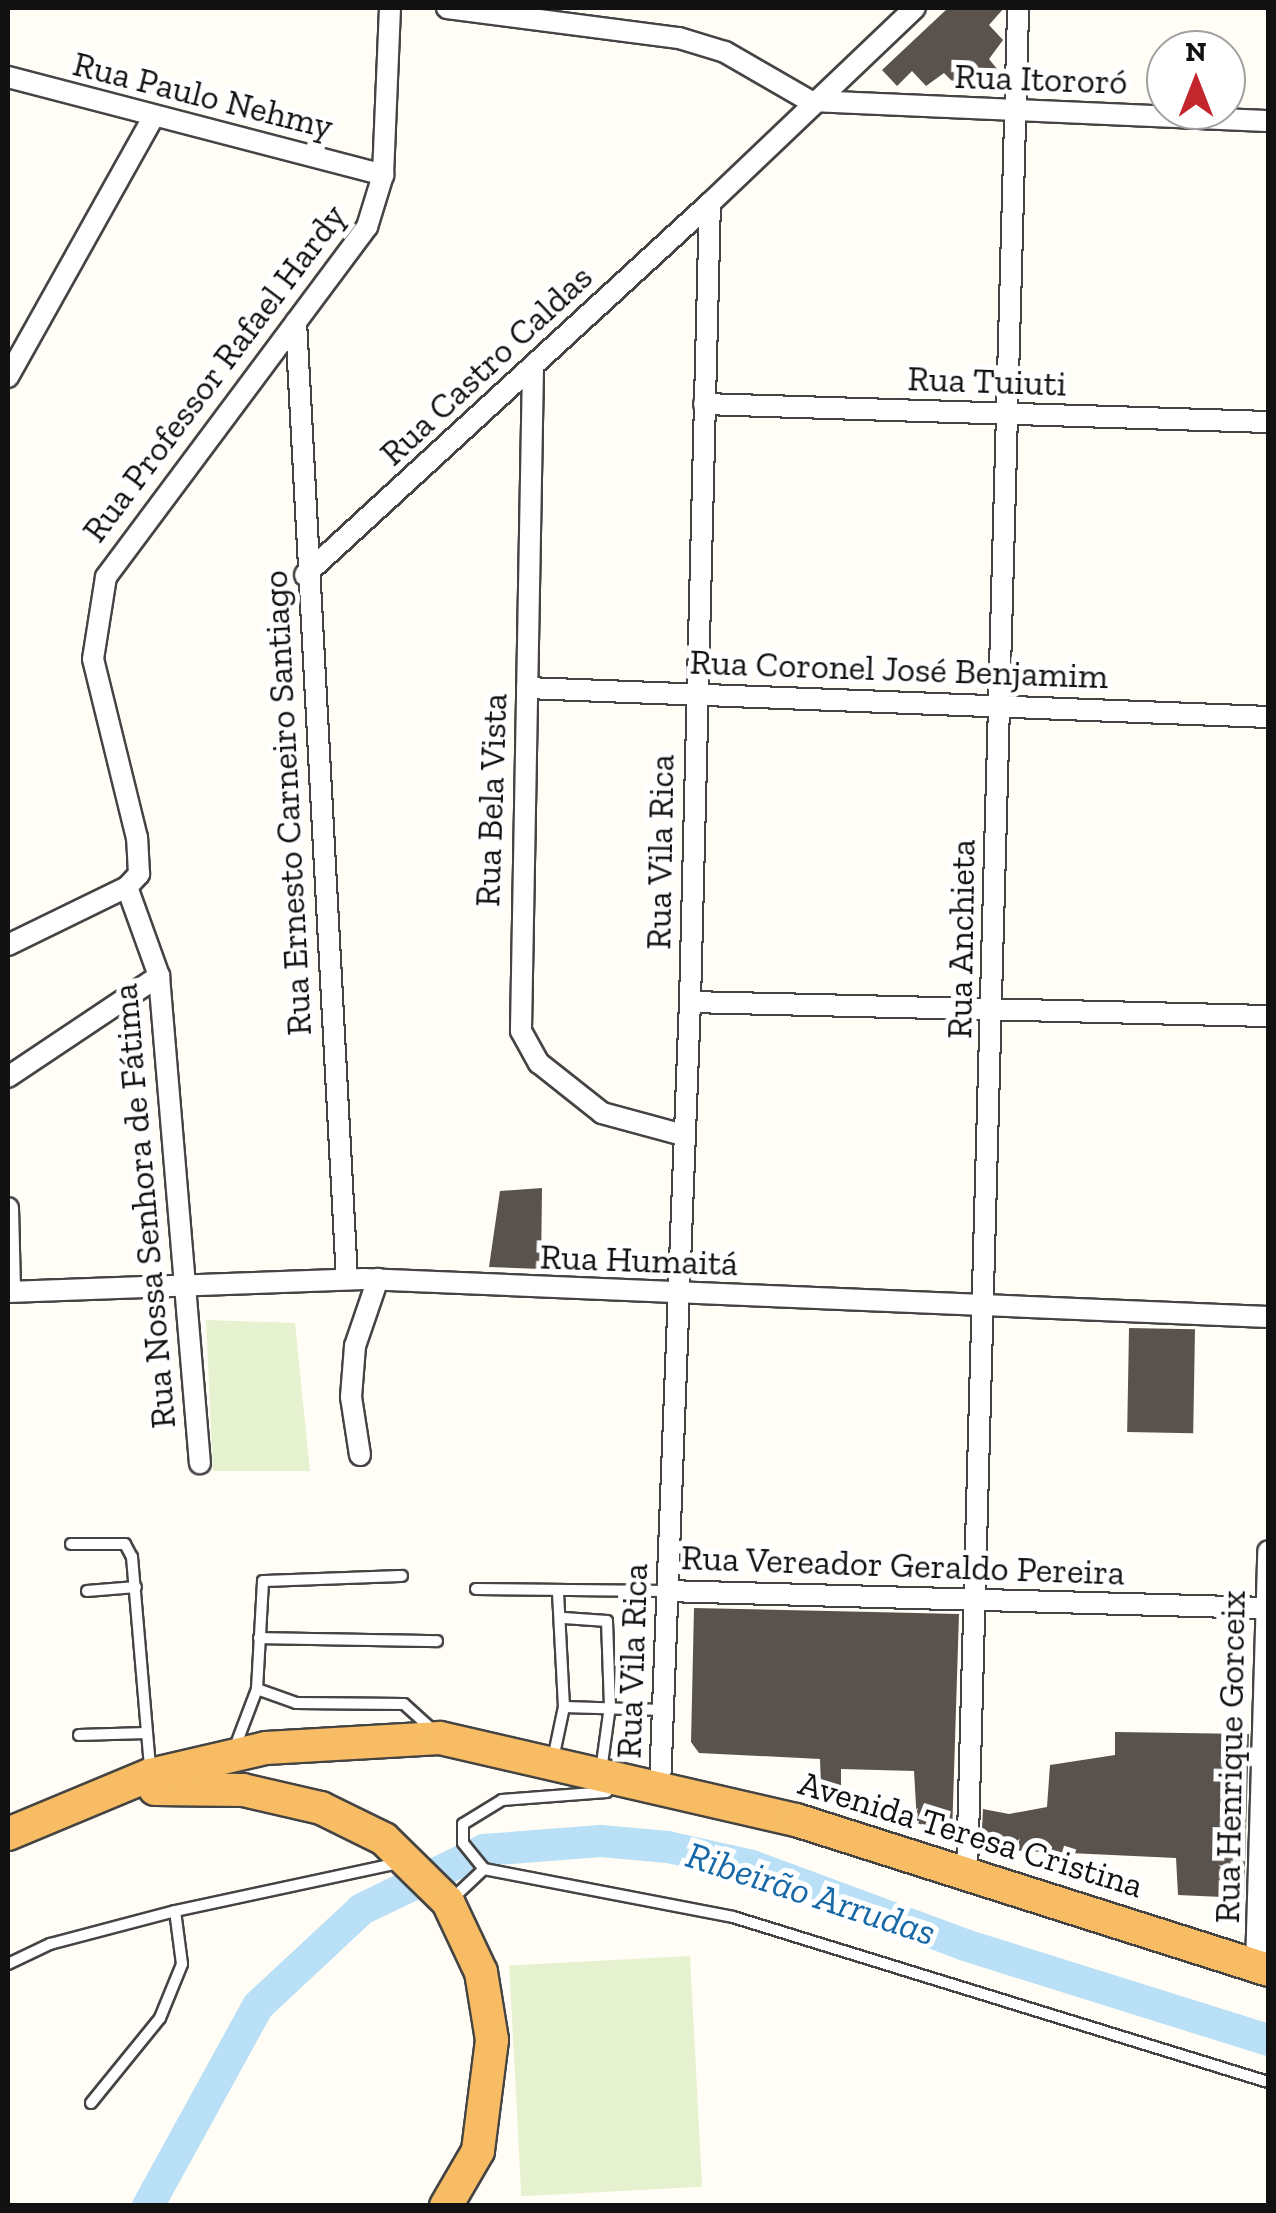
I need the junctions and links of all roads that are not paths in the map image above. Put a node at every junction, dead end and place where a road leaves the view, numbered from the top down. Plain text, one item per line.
1 (390, 8) edge
2 (447, 8) edge
3 (916, 8) edge
4 (1018, 8) edge
5 (8, 78) edge
6 (810, 101) junction
7 (1015, 111) junction
8 (154, 116) junction
9 (1268, 121) edge
10 (383, 174) junction
11 (710, 203) junction
12 (296, 322) junction
13 (532, 368) junction
14 (8, 376) edge
15 (704, 404) junction
16 (1007, 414) junction
17 (1268, 422) edge
18 (305, 575) junction
19 (527, 688) junction
20 (696, 693) junction
21 (999, 707) junction
22 (1268, 717) edge
23 (127, 887) junction
24 (8, 945) edge
25 (159, 976) junction
26 (690, 1002) junction
27 (992, 1008) junction
28 (1268, 1016) edge
29 (8, 1077) edge
30 (684, 1135) junction
31 (8, 1208) edge
32 (348, 1278) junction
33 (378, 1279) junction
34 (182, 1281) junction
35 (9, 1292) edge
36 (678, 1293) junction
37 (983, 1306) junction
38 (1268, 1317) edge
39 (360, 1456) dead end
40 (200, 1463) dead end
41 (71, 1544) dead end
42 (1268, 1551) edge
43 (402, 1576) dead end
44 (136, 1587) junction
45 (476, 1589) dead end
46 (87, 1591) dead end
47 (666, 1591) junction
48 (558, 1592) junction
49 (974, 1599) junction
50 (1267, 1608) edge
51 (564, 1618) junction
52 (259, 1638) junction
53 (437, 1641) dead end
54 (257, 1690) junction
55 (610, 1706) junction
56 (564, 1707) junction
57 (663, 1710) junction
58 (146, 1733) junction
59 (79, 1734) dead end
60 (440, 1738) junction
61 (230, 1758) junction
62 (552, 1760) junction
63 (601, 1771) junction
64 (150, 1775) junction
65 (660, 1786) junction
66 (114, 1791) junction
67 (796, 1820) junction
68 (8, 1834) edge
69 (409, 1860) junction
70 (483, 1869) junction
71 (967, 1873) junction
72 (448, 1902) junction
73 (175, 1912) junction
74 (1264, 1915) edge
75 (8, 1964) edge
76 (1262, 1968) edge
77 (1268, 2082) edge
78 (92, 2103) dead end
79 (446, 2206) edge

1 - 10 street, Rua Professor Rafael Hardy
2 - 6 street
3 - 6 street
4 - 7 street, Rua Anchieta
5 - 8 street, Rua Paulo Nehmy
6 - 7 street, Rua Itororó
6 - 11 street
7 - 9 street, Rua Itororó
7 - 16 street, Rua Anchieta
8 - 10 street, Rua Paulo Nehmy
8 - 14 street
10 - 12 street, Rua Professor Rafael Hardy
11 - 13 street, Rua Castro Caldas
11 - 15 street, Rua Vila Rica
12 - 18 street, Rua Ernesto Carneiro Santiago
12 - 23 street, Rua Professor Rafael Hardy
13 - 18 street, Rua Castro Caldas
13 - 19 street, Rua Bela Vista
15 - 16 street, Rua Tuiuti
15 - 20 street, Rua Vila Rica
16 - 17 street, Rua Tuiuti
16 - 21 street, Rua Anchieta
18 - 32 street, Rua Ernesto Carneiro Santiago
19 - 20 street, Rua Coronel José Benjamim
19 - 30 street, Rua Bela Vista
20 - 21 street, Rua Coronel José Benjamim
20 - 26 street, Rua Vila Rica
21 - 22 street, Rua Coronel José Benjamim
21 - 27 street, Rua Anchieta
23 - 24 street
23 - 25 street, Rua Nossa Senhora de Fátima
25 - 29 street
25 - 34 street, Rua Nossa Senhora de Fátima
26 - 27 street
26 - 30 street, Rua Vila Rica
27 - 28 street
27 - 37 street, Rua Anchieta
30 - 36 street, Rua Vila Rica
31 - 35 street
32 - 33 street, Rua Humaitá
32 - 34 street, Rua Humaitá
33 - 36 street, Rua Humaitá
33 - 39 street
34 - 35 street, Rua Humaitá
34 - 40 street, Rua Nossa Senhora de Fátima
36 - 37 street, Rua Humaitá
36 - 47 street, Rua Vila Rica
37 - 38 street, Rua Humaitá
37 - 49 street, Rua Anchieta
41 - 44 lane
42 - 50 street, Rua Henrique Gorceix
43 - 52 lane
44 - 46 lane
44 - 58 lane
45 - 48 lane, Rua Vereador Geraldo Pereira
47 - 48 lane, Rua Vereador Geraldo Pereira
47 - 49 street, Rua Vereador Geraldo Pereira
47 - 57 street, Rua Vila Rica
48 - 51 lane
49 - 50 street, Rua Vereador Geraldo Pereira
49 - 71 street, Rua Anchieta
50 - 74 street, Rua Henrique Gorceix
51 - 55 lane
51 - 56 lane
52 - 53 lane
52 - 54 lane
54 - 60 lane
54 - 61 lane
55 - 56 lane
55 - 57 lane
55 - 63 lane
56 - 62 lane
57 - 65 street, Rua Vila Rica
58 - 59 lane
58 - 64 lane
60 - 61 highway, Avenida Teresa Cristina
60 - 62 highway, Avenida Teresa Cristina
61 - 64 highway, Avenida Teresa Cristina
62 - 63 highway, Avenida Teresa Cristina
63 - 65 highway, Avenida Teresa Cristina
64 - 66 highway, Avenida Teresa Cristina
65 - 67 highway, Avenida Teresa Cristina
66 - 68 highway
66 - 69 highway
67 - 70 lane
67 - 71 highway, Avenida Teresa Cristina
69 - 72 highway
69 - 73 lane
70 - 72 lane
70 - 77 lane
71 - 76 highway, Avenida Teresa Cristina
72 - 79 highway
73 - 75 lane
73 - 78 lane
74 - 76 street, Rua Henrique Gorceix

